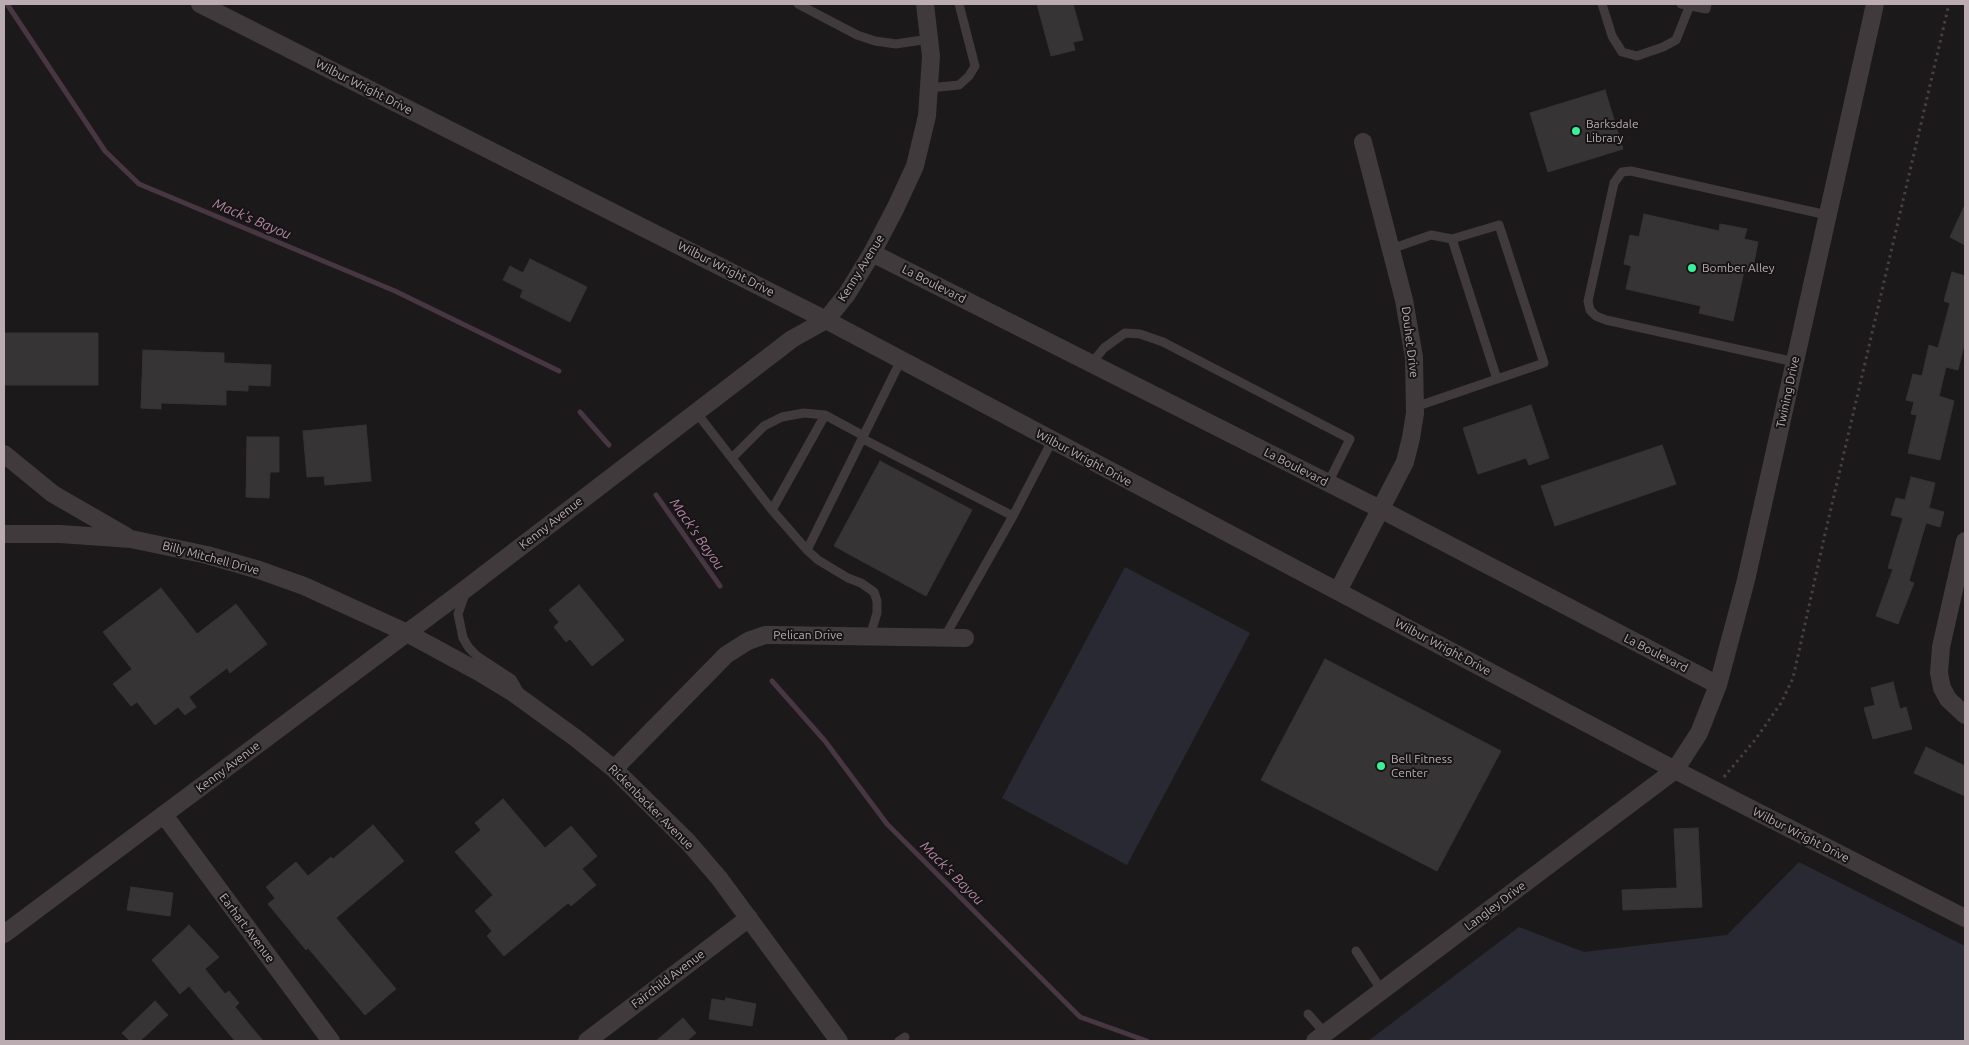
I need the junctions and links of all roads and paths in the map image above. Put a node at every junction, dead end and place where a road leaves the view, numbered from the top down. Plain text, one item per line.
1 (200, 4) edge
2 (798, 4) edge
3 (925, 4) edge
4 (959, 4) edge
5 (1602, 4) edge
6 (1685, 4) edge
7 (1707, 4) edge
8 (1875, 4) edge
9 (1949, 4) edge
10 (929, 38) junction
11 (929, 88) junction
12 (1363, 142) dead end
13 (1827, 215) junction
14 (1452, 239) junction
15 (1391, 249) junction
16 (872, 253) junction
17 (826, 320) junction
18 (901, 360) junction
19 (1795, 362) junction
20 (1091, 364) junction
21 (1497, 379) junction
22 (1415, 407) junction
23 (696, 412) junction
24 (825, 415) junction
25 (863, 437) junction
26 (1052, 441) junction
27 (4, 454) edge
28 (732, 458) junction
29 (1328, 483) junction
30 (772, 510) junction
31 (1382, 510) junction
32 (1013, 516) junction
33 (4, 534) edge
34 (131, 539) junction
35 (1965, 541) edge
36 (806, 550) junction
37 (468, 587) junction
38 (1338, 591) junction
39 (407, 633) junction
40 (870, 636) junction
41 (944, 638) junction
42 (965, 638) dead end
43 (1718, 685) junction
44 (523, 700) junction
45 (1965, 715) edge
46 (614, 769) junction
47 (1675, 770) junction
48 (1724, 777) dead end
49 (164, 816) junction
50 (749, 918) junction
51 (1965, 918) edge
52 (4, 934) edge
53 (1356, 951) dead end
54 (1382, 991) junction
55 (1308, 1014) dead end
56 (1320, 1037) edge
57 (331, 1041) edge
58 (587, 1041) edge
59 (839, 1041) edge

1 - 17 street, Wilbur Wright Drive
2 - 10 lane
3 - 10 street, Kenny Avenue
4 - 11 lane
5 - 6 lane
6 - 7 lane
8 - 13 street, Twining Drive
9 - 48 path
10 - 11 street, Kenny Avenue
11 - 16 street, Kenny Avenue
12 - 15 street, Douhet Drive
13 - 19 street, Twining Drive
13 - 19 lane
14 - 15 lane
14 - 21 lane
14 - 21 lane
15 - 22 street, Douhet Drive
16 - 17 street, Kenny Avenue
16 - 20 street, La Boulevard
17 - 18 street, Wilbur Wright Drive
17 - 23 street, Kenny Avenue
18 - 25 lane
18 - 26 street, Wilbur Wright Drive
19 - 43 street, Twining Drive
20 - 29 street, La Boulevard
20 - 29 lane
21 - 22 lane
22 - 31 street, Douhet Drive
23 - 28 lane
23 - 37 street, Kenny Avenue
24 - 25 lane
24 - 28 lane
24 - 30 lane
25 - 32 lane
25 - 36 lane
26 - 32 lane
26 - 38 street, Wilbur Wright Drive
27 - 34 street
28 - 30 lane
29 - 31 street, La Boulevard
30 - 36 lane
31 - 38 street, Douhet Drive
31 - 43 street, La Boulevard
32 - 41 lane
33 - 34 street, Billy Mitchell Drive
34 - 39 street, Billy Mitchell Drive
35 - 45 street
36 - 40 lane
37 - 39 street, Kenny Avenue
37 - 44 lane
38 - 47 street, Wilbur Wright Drive
39 - 44 street, Rickenbacker Avenue
39 - 49 street, Kenny Avenue
40 - 41 street, Pelican Drive
40 - 46 street, Pelican Drive
41 - 42 street, Pelican Drive
43 - 47 street, Twining Drive
44 - 46 street, Rickenbacker Avenue
46 - 50 street, Rickenbacker Avenue
47 - 51 street, Wilbur Wright Drive
47 - 54 street, Langley Drive
49 - 52 street, Kenny Avenue
49 - 57 street, Earhart Avenue
50 - 58 street, Fairchild Avenue
50 - 59 street, Rickenbacker Avenue
53 - 54 lane
54 - 56 street, Langley Drive
55 - 56 lane

